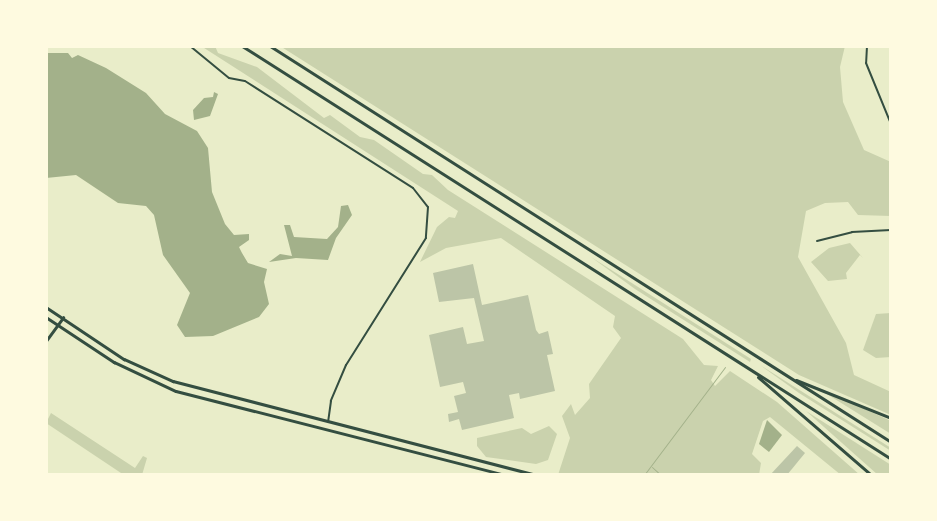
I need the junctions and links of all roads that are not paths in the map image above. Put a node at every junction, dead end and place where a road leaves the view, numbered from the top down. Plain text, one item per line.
1 (190, 46) edge
2 (242, 46) edge
3 (270, 46) edge
4 (867, 46) edge
5 (891, 124) edge
6 (891, 230) edge
7 (817, 241) dead end
8 (46, 307) edge
9 (46, 317) edge
10 (63, 318) junction
11 (57, 325) junction
12 (46, 341) edge
13 (144, 369) junction
14 (750, 370) junction
15 (141, 376) junction
16 (792, 378) junction
17 (891, 418) edge
18 (328, 422) junction
19 (891, 442) edge
20 (891, 459) edge
21 (505, 475) edge
22 (536, 475) edge
23 (871, 475) edge

1 - 18 street
2 - 14 highway
3 - 16 highway
4 - 5 street
6 - 7 street
8 - 10 street
9 - 11 street
10 - 11 street
10 - 13 street
11 - 12 street
11 - 15 street
13 - 15 street
13 - 18 street
14 - 20 highway
14 - 23 highway
15 - 21 street
16 - 17 highway
16 - 19 highway
18 - 22 street

